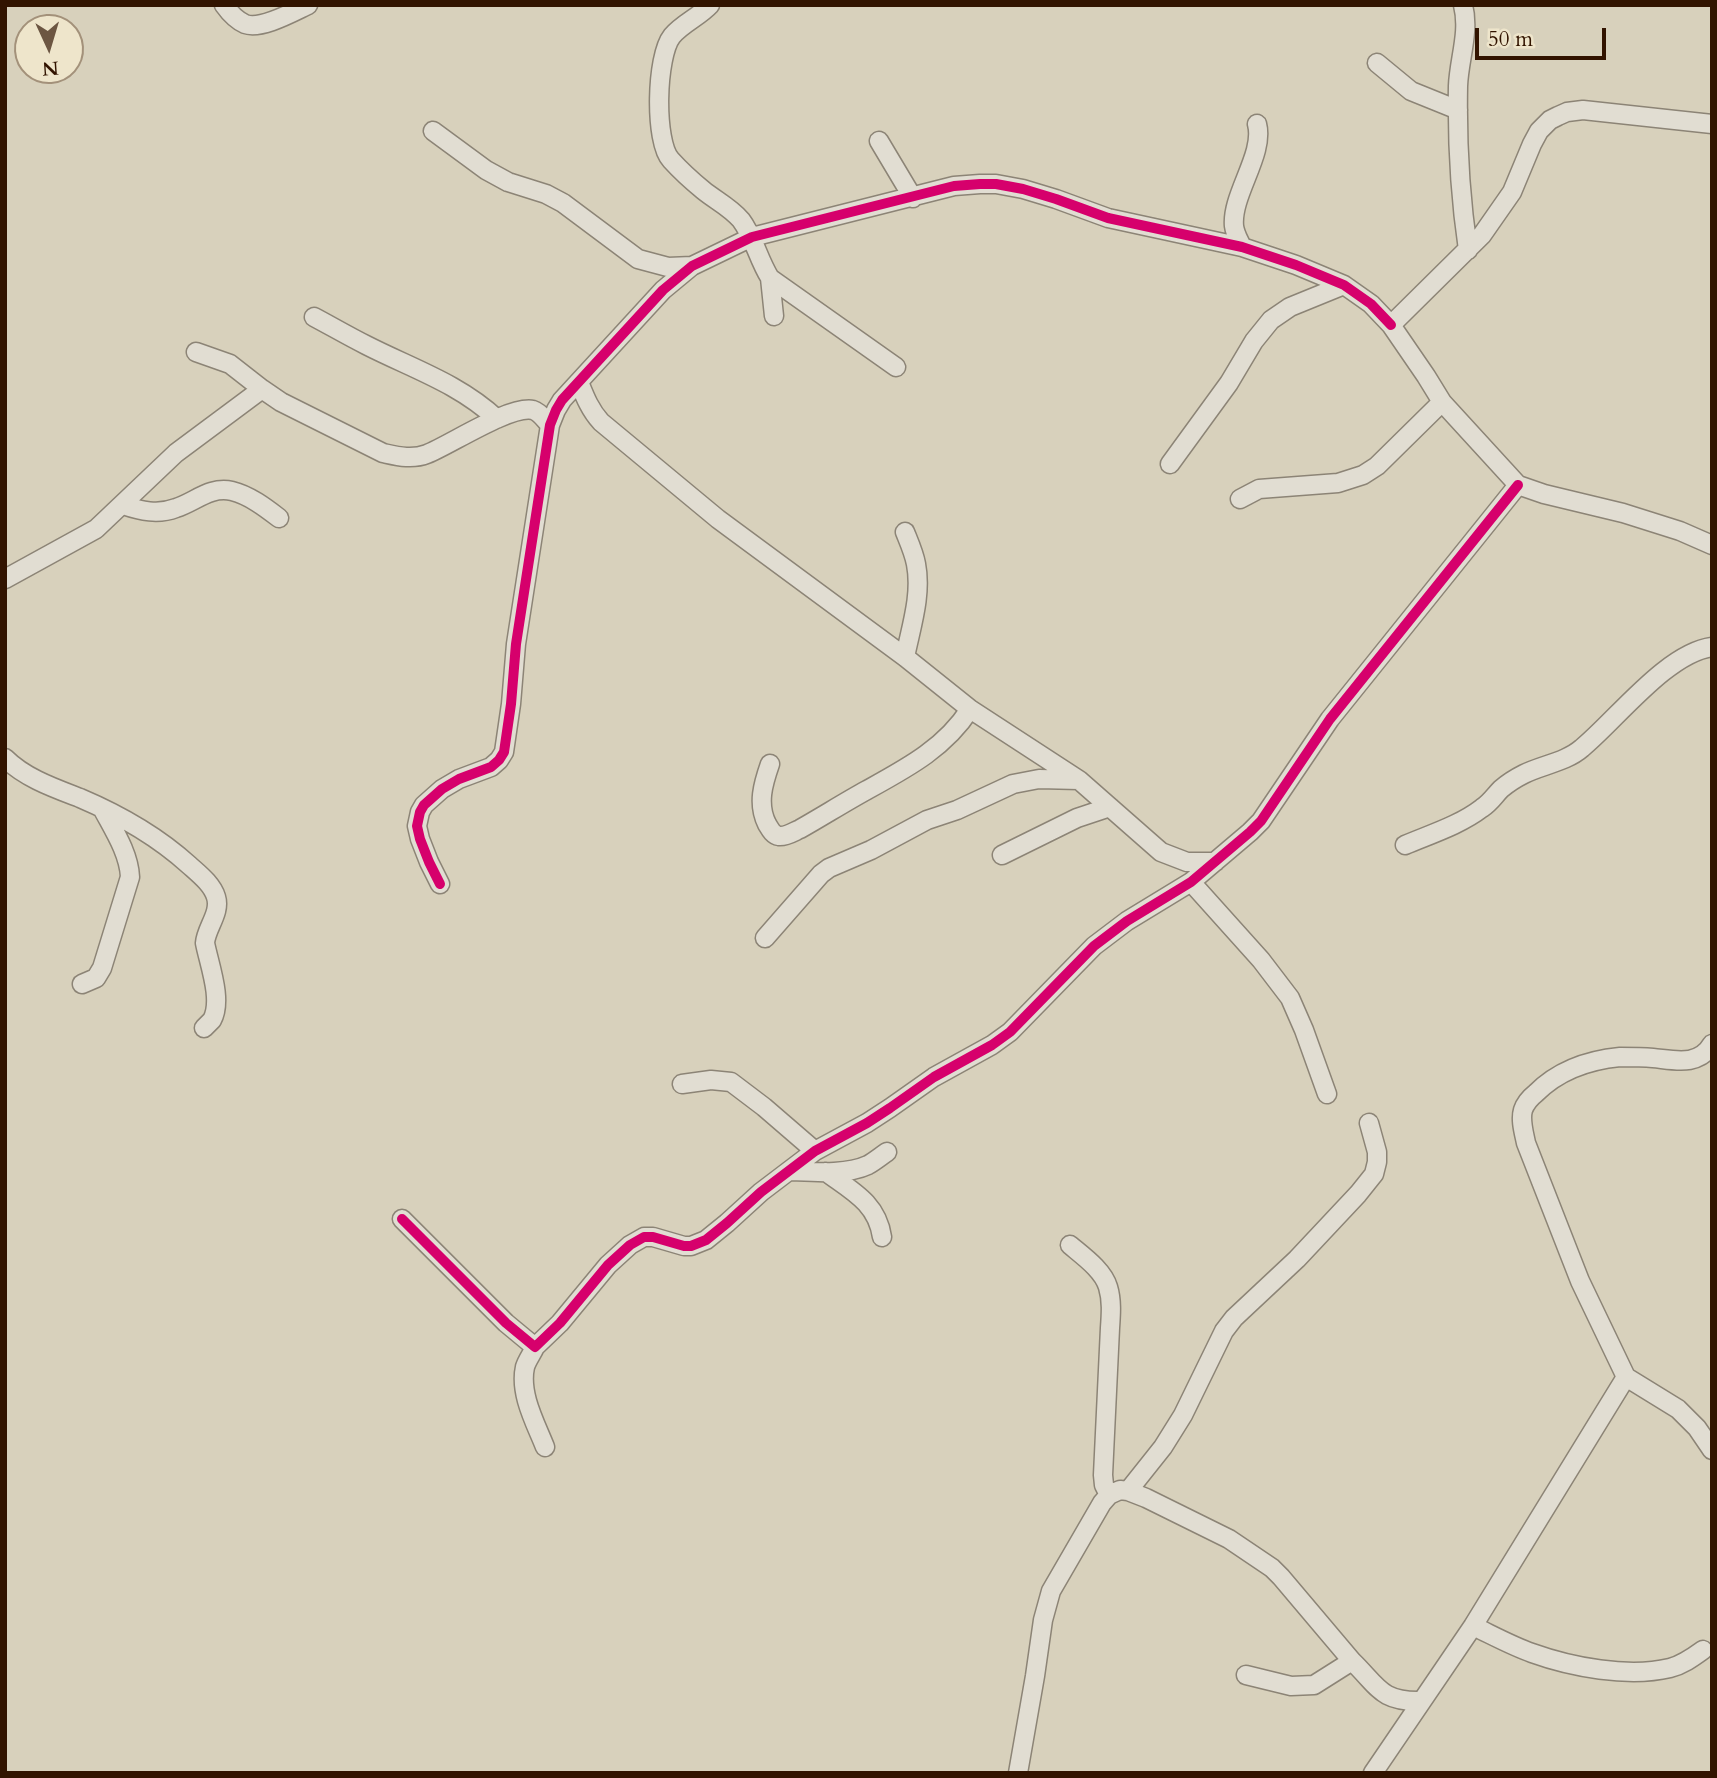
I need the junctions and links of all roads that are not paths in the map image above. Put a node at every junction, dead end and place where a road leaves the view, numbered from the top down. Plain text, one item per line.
1 (224, 5) edge
2 (308, 5) edge
3 (710, 5) edge
4 (1462, 5) edge
5 (1377, 62) dead end
6 (1458, 110) junction
7 (1257, 124) dead end
8 (1712, 124) edge
9 (433, 131) dead end
10 (879, 141) dead end
11 (913, 198) junction
12 (752, 237) junction
13 (1242, 247) junction
14 (1468, 250) junction
15 (692, 266) junction
16 (769, 278) junction
17 (1343, 285) junction
18 (774, 316) dead end
19 (314, 317) dead end
20 (1391, 325) junction
21 (196, 352) dead end
22 (896, 367) dead end
23 (579, 382) junction
24 (262, 389) junction
25 (1442, 402) junction
26 (498, 419) junction
27 (550, 425) junction
28 (1170, 464) dead end
29 (1518, 485) junction
30 (1240, 499) dead end
31 (123, 505) junction
32 (279, 518) dead end
33 (905, 532) dead end
34 (1712, 545) edge
35 (5, 579) edge
36 (1712, 647) edge
37 (905, 657) junction
38 (970, 709) junction
39 (5, 758) edge
40 (770, 764) dead end
41 (1079, 780) junction
42 (1110, 807) junction
43 (102, 808) junction
44 (1405, 845) dead end
45 (1002, 855) dead end
46 (1215, 862) junction
47 (1191, 882) junction
48 (440, 884) dead end
49 (765, 938) dead end
50 (82, 984) dead end
51 (204, 1028) dead end
52 (1712, 1044) edge
53 (682, 1084) dead end
54 (1327, 1094) dead end
55 (1369, 1123) dead end
56 (814, 1151) junction
57 (887, 1152) dead end
58 (789, 1171) junction
59 (826, 1172) junction
60 (402, 1219) dead end
61 (883, 1237) dead end
62 (1070, 1245) dead end
63 (535, 1348) junction
64 (1626, 1377) junction
65 (545, 1447) dead end
66 (1712, 1450) edge
67 (1128, 1491) junction
68 (1109, 1495) junction
69 (1473, 1626) junction
70 (1703, 1650) dead end
71 (1352, 1661) junction
72 (1246, 1675) dead end
73 (1421, 1701) junction
74 (1018, 1773) edge
75 (1373, 1773) edge

1 - 2 street
3 - 12 street
4 - 6 street
5 - 6 street
6 - 14 street
7 - 13 street
8 - 14 street
9 - 15 street
10 - 11 street
11 - 12 street
11 - 13 street
12 - 15 street
12 - 16 street
13 - 17 street
14 - 20 street
15 - 23 street
16 - 18 street
16 - 22 street
17 - 20 street
17 - 28 street
19 - 26 street
20 - 25 street
21 - 24 street
23 - 27 street
23 - 37 street
24 - 26 street
24 - 31 street
25 - 29 street
25 - 30 street
26 - 27 street
27 - 48 street
29 - 34 street
29 - 46 street
31 - 32 street
31 - 35 street
33 - 37 street
36 - 44 street
37 - 38 street
38 - 40 street
38 - 41 street
39 - 43 street
41 - 42 street
41 - 49 street
42 - 45 street
42 - 46 street
43 - 50 street
43 - 51 street
46 - 47 street
47 - 54 street
47 - 56 street
52 - 64 street
53 - 56 street
55 - 67 street
56 - 58 street
57 - 59 street
58 - 59 street
58 - 63 street
59 - 61 street
60 - 63 street
62 - 68 street
63 - 65 street
64 - 66 street
64 - 69 street
67 - 68 street
67 - 71 street
68 - 74 street
69 - 70 street
69 - 73 street
71 - 72 street
71 - 73 street
73 - 75 street

